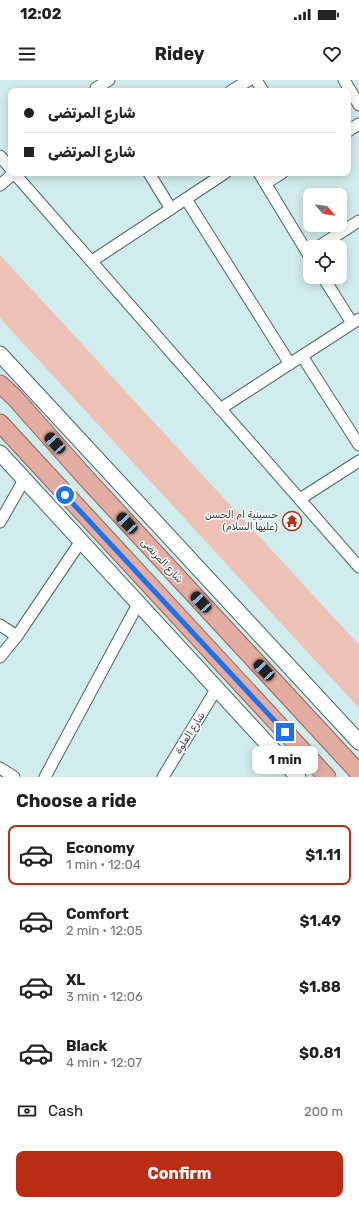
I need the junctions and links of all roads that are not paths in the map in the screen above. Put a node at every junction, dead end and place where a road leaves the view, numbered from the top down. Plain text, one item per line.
1 (108, 80) edge
2 (249, 80) edge
3 (96, 86) edge
4 (236, 88) edge
5 (351, 92) edge
6 (359, 105) edge
7 (0, 156) edge
8 (8, 165) edge
9 (11, 176) edge
10 (17, 176) edge
11 (150, 176) edge
12 (220, 176) edge
13 (261, 176) edge
14 (277, 176) edge
15 (266, 183) junction
16 (0, 186) edge
17 (186, 199) junction
18 (171, 209) junction
19 (359, 221) edge
20 (329, 240) edge
21 (303, 244) edge
22 (92, 262) junction
23 (328, 284) edge
24 (356, 321) edge
25 (0, 355) edge
26 (302, 356) junction
27 (290, 364) junction
28 (0, 384) edge
29 (220, 409) junction
30 (0, 423) edge
31 (359, 445) edge
32 (0, 453) edge
33 (359, 461) edge
34 (85, 477) junction
35 (24, 480) junction
36 (65, 495) junction
37 (300, 499) junction
38 (0, 521) edge
39 (81, 541) junction
40 (359, 566) edge
41 (138, 604) junction
42 (0, 625) edge
43 (17, 636) junction
44 (0, 657) edge
45 (218, 688) junction
46 (359, 742) edge
47 (0, 768) edge
48 (359, 773) edge
49 (14, 777) edge
50 (45, 777) edge
51 (163, 777) edge
52 (298, 777) edge
53 (327, 777) edge

1 - 3 street
2 - 4 street
5 - 6 street
7 - 8 street
9 - 16 street
10 - 22 street
11 - 18 street
12 - 17 street
13 - 15 street
14 - 15 street
15 - 21 street
17 - 18 street
17 - 27 street
18 - 22 street
19 - 20 street
22 - 29 street
23 - 24 street
24 - 26 street
25 - 46 main road
26 - 27 street
26 - 31 street
27 - 29 street
28 - 34 main road, شارع المرتضى
29 - 37 street
30 - 36 main road
32 - 35 main road
33 - 37 street
34 - 36 main road
34 - 48 main road, شارع المرتضى
35 - 38 street
35 - 39 main road
36 - 53 main road
37 - 40 street
39 - 41 main road
39 - 43 street
41 - 45 main road
41 - 50 street
42 - 43 street
43 - 44 street
45 - 51 street, شارع العلوة
45 - 52 main road
47 - 49 street

